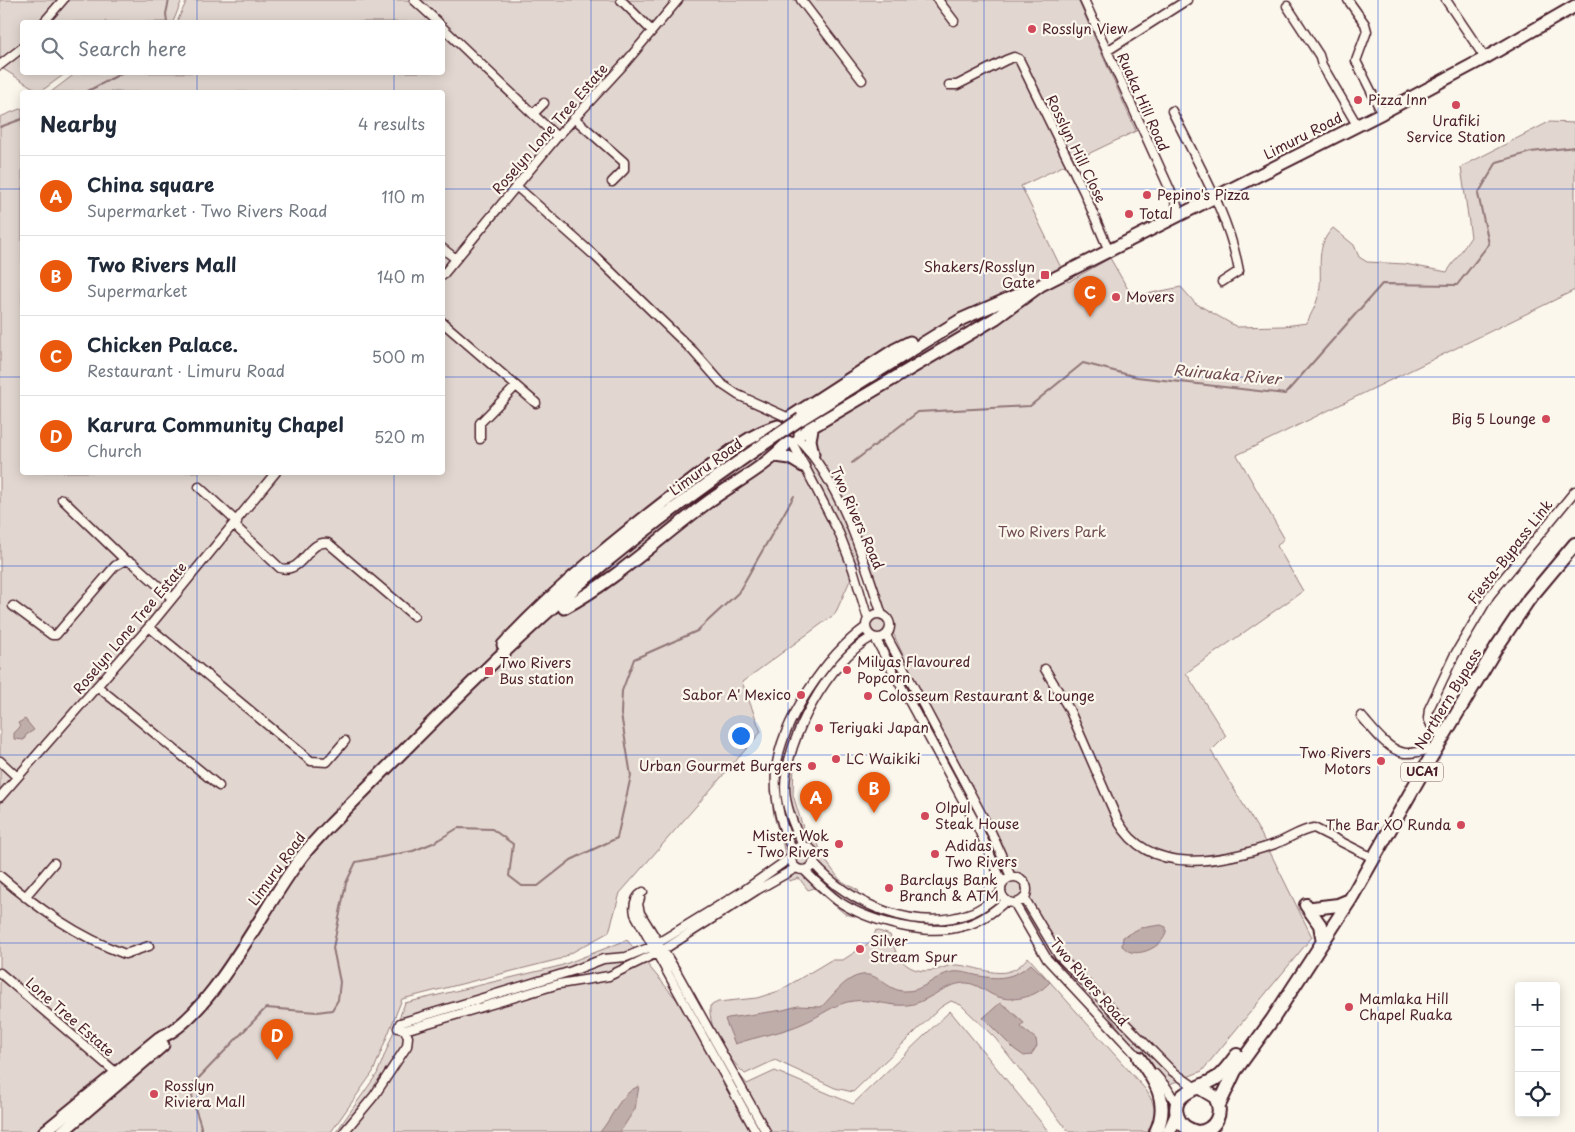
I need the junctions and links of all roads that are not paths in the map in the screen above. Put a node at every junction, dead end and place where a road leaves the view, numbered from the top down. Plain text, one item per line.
1 (63, 0) edge
2 (414, 0) edge
3 (621, 0) edge
4 (678, 0) edge
5 (801, 0) edge
6 (938, 0) edge
7 (1085, 0) edge
8 (1187, 0) edge
9 (1348, 0) edge
10 (1446, 0) edge
11 (1572, 5) edge
12 (1287, 6) dead end
13 (46, 20) edge
14 (436, 20) edge
15 (954, 21) dead end
16 (445, 30) edge
17 (652, 31) junction
18 (20, 50) edge
19 (1107, 51) junction
20 (1485, 58) junction
21 (0, 65) edge
22 (862, 80) dead end
23 (949, 85) dead end
24 (544, 103) dead end
25 (1172, 111) dead end
26 (1382, 112) junction
27 (533, 114) junction
28 (574, 118) junction
29 (1356, 125) junction
30 (557, 137) junction
31 (612, 182) dead end
32 (516, 186) junction
33 (1214, 198) junction
34 (1181, 214) junction
35 (445, 251) edge
36 (1109, 251) junction
37 (456, 260) junction
38 (445, 273) edge
39 (1222, 282) dead end
40 (1039, 287) junction
41 (445, 325) edge
42 (516, 386) junction
43 (536, 403) dead end
44 (778, 426) junction
45 (798, 431) junction
46 (480, 439) dead end
47 (770, 449) junction
48 (812, 454) joint
49 (820, 467) junction
50 (806, 470) junction
51 (274, 475) edge
52 (199, 487) dead end
53 (1575, 490) edge
54 (62, 499) dead end
55 (235, 523) junction
56 (1575, 544) edge
57 (125, 560) junction
58 (172, 598) junction
59 (13, 606) dead end
60 (882, 615) junction
61 (414, 616) dead end
62 (867, 623) junction
63 (150, 627) junction
64 (886, 635) junction
65 (873, 638) junction
66 (489, 669) junction
67 (1044, 669) dead end
68 (97, 686) junction
69 (916, 689) junction
70 (906, 695) junction
71 (444, 711) junction
72 (1361, 716) dead end
73 (1443, 736) junction
74 (344, 741) dead end
75 (1436, 748) junction
76 (0, 761) edge
77 (16, 776) junction
78 (219, 786) dead end
79 (0, 797) edge
80 (803, 846) junction
81 (792, 855) junction
82 (1373, 858) junction
83 (54, 863) dead end
84 (813, 863) junction
85 (800, 869) junction
86 (0, 876) edge
87 (1011, 877) junction
88 (1003, 884) junction
89 (1001, 893) junction
90 (25, 896) junction
91 (1025, 899) junction
92 (1350, 900) junction
93 (1006, 901) junction
94 (1015, 904) junction
95 (1323, 942) junction
96 (149, 946) dead end
97 (658, 948) junction
98 (0, 973) edge
99 (1097, 996) junction
100 (1090, 1004) junction
101 (1280, 1006) junction
102 (405, 1030) junction
103 (1139, 1058) junction
104 (1161, 1060) junction
105 (1152, 1071) junction
106 (120, 1077) junction
107 (1198, 1088) junction
108 (1219, 1106) junction
109 (1177, 1110) junction
110 (44, 1132) edge
111 (62, 1132) edge
112 (344, 1132) edge
113 (756, 1132) edge
114 (766, 1132) edge
115 (1156, 1132) edge
116 (1169, 1132) edge
117 (1197, 1132) edge

1 - 13 street
2 - 14 street
3 - 17 street
4 - 17 street, Roselyn Lone Tree Estate
5 - 22 street
6 - 15 street
7 - 19 street, Ruaka Hill Road
8 - 19 street
9 - 26 street
10 - 20 street
11 - 20 main road, Limuru Road
12 - 29 street
16 - 27 street
17 - 28 street, Roselyn Lone Tree Estate
18 - 21 street
19 - 34 street, Ruaka Hill Road
20 - 26 main road, Limuru Road
23 - 36 street, Rosslyn Hill Close
24 - 27 street
25 - 33 street
26 - 29 main road, Limuru Road
27 - 30 street
28 - 30 street, Roselyn Lone Tree Estate
28 - 31 street
29 - 33 main road, Limuru Road
30 - 32 street, Roselyn Lone Tree Estate
32 - 37 street, Roselyn Lone Tree Estate
32 - 45 street
33 - 34 main road, Limuru Road
33 - 39 street
34 - 36 main road, Limuru Road
35 - 37 street
36 - 40 main road, Limuru Road
37 - 38 street, Roselyn Lone Tree Estate
40 - 45 main road, Limuru Road
40 - 45 main road, Limuru Road
41 - 42 street
42 - 43 street
42 - 46 street
44 - 45 main road, Limuru Road
44 - 45 main road
44 - 71 main road, Limuru Road
45 - 47 main road, Limuru Road, bridge
45 - 47 main road, Limuru Road
45 - 48 main road
45 - 50 street, Two Rivers Road
47 - 50 main road
47 - 66 main road, Limuru Road
47 - 66 main road, Limuru Road
48 - 49 street, Two Rivers Road
49 - 50 street
49 - 60 street, Two Rivers Road
50 - 62 street, Two Rivers Road
51 - 55 street, Roselyn Lone Tree Estate
52 - 55 street
53 - 73 street, Fiesta-Bypass Link
54 - 57 street
55 - 58 street, Roselyn Lone Tree Estate
55 - 61 street
56 - 73 main road, Northern Bypass / UCA1
57 - 58 street
57 - 59 street
58 - 63 street, Roselyn Lone Tree Estate
60 - 62 street
60 - 64 street
62 - 65 street
62 - 81 street
63 - 68 street, Roselyn Lone Tree Estate
63 - 74 street
64 - 65 street
64 - 69 street
65 - 70 street
65 - 80 street
66 - 71 main road, Limuru Road
67 - 82 street
68 - 77 street, Roselyn Lone Tree Estate
68 - 78 street
69 - 70 street
69 - 87 street
70 - 88 street
71 - 106 main road, Limuru Road
72 - 75 street
73 - 75 main road, Northern Bypass / UCA1
75 - 82 main road, Northern Bypass / UCA1
76 - 77 street
77 - 79 street, Roselyn Lone Tree Estate
80 - 81 street
80 - 84 street
81 - 85 street
81 - 97 street
82 - 92 main road, Northern Bypass / UCA1
83 - 90 street
84 - 85 street
84 - 89 street
85 - 93 street
85 - 97 street
86 - 90 street
87 - 88 street
87 - 91 street
88 - 89 street
89 - 93 street
90 - 96 street
91 - 94 street
91 - 99 street, Two Rivers Road
92 - 95 main road, Northern Bypass / UCA1
92 - 95 main road
93 - 94 street
94 - 100 street, Two Rivers Road
95 - 101 main road, Northern Bypass / UCA1
97 - 97 street
97 - 102 street
97 - 102 street
97 - 113 street
97 - 114 street
98 - 106 street, Lone Tree Estate
99 - 100 street
99 - 104 street, Two Rivers Road
100 - 103 street, Two Rivers Road
101 - 107 main road, Northern Bypass / UCA1
101 - 108 main road, Northern Bypass / UCA1
102 - 112 street
103 - 105 street, Two Rivers Road
103 - 115 main road
104 - 105 street
104 - 107 street, Two Rivers Road
105 - 109 street, Two Rivers Road
106 - 110 main road, Limuru Road
106 - 111 main road, Limuru Road
107 - 108 main road
107 - 109 main road, Northern Bypass
108 - 117 main road, Northern Bypass
109 - 116 main road, Northern Bypass
109 - 117 main road, Northern Bypass

